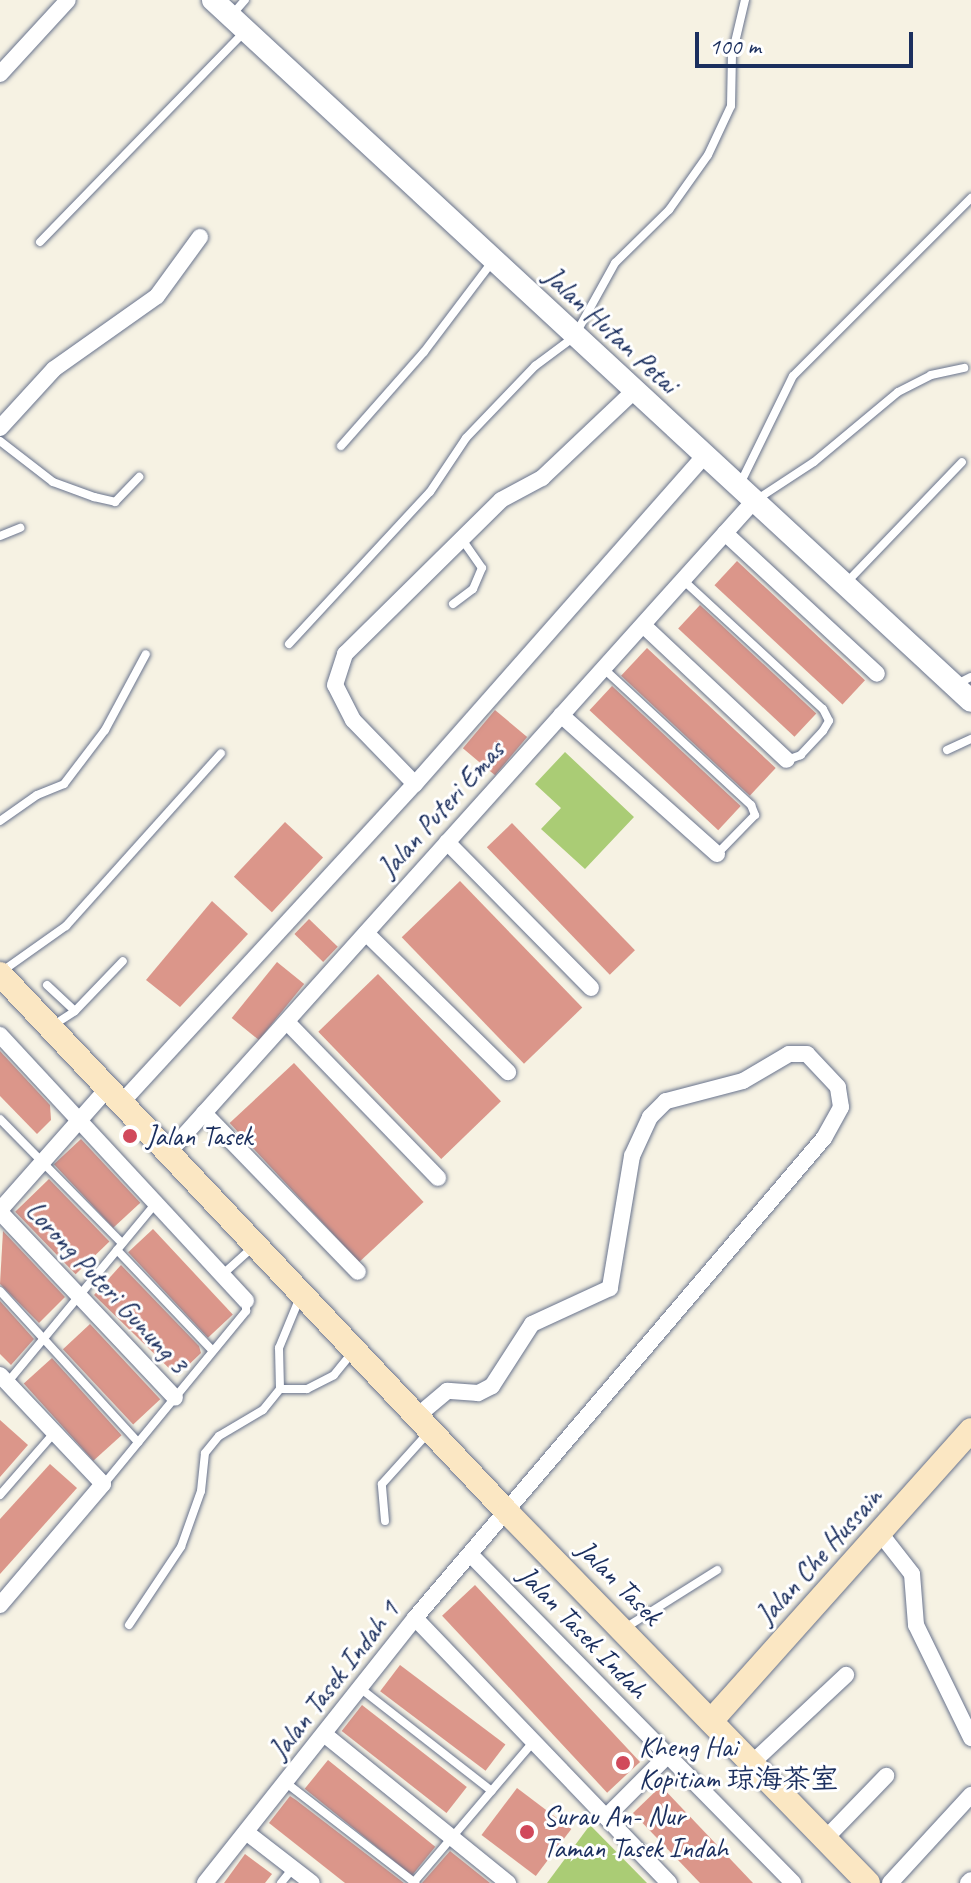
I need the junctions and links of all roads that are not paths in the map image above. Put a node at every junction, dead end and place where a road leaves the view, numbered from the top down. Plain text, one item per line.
1 (68, 0) edge
2 (213, 0) edge
3 (745, 0) edge
4 (240, 16) edge
5 (0, 74) edge
6 (971, 198) edge
7 (200, 237) dead end
8 (40, 242) dead end
9 (493, 261) junction
10 (574, 337) junction
11 (964, 368) dead end
12 (633, 392) junction
13 (0, 428) edge
14 (0, 441) edge
15 (341, 446) dead end
16 (703, 457) junction
17 (962, 462) dead end
18 (139, 477) dead end
19 (745, 496) junction
20 (20, 528) dead end
21 (725, 533) junction
22 (0, 536) edge
23 (462, 539) junction
24 (683, 580) junction
25 (844, 586) junction
26 (453, 604) dead end
27 (643, 625) junction
28 (289, 644) dead end
29 (146, 654) dead end
30 (603, 668) junction
31 (877, 674) dead end
32 (962, 681) edge
33 (971, 701) edge
34 (561, 715) junction
35 (971, 739) edge
36 (947, 750) dead end
37 (221, 753) dead end
38 (787, 760) joint
39 (415, 784) junction
40 (0, 821) edge
41 (447, 842) junction
42 (717, 854) joint
43 (366, 933) junction
44 (123, 961) dead end
45 (0, 973) edge
46 (47, 985) dead end
47 (591, 988) dead end
48 (75, 1011) junction
49 (287, 1022) junction
50 (51, 1026) junction
51 (0, 1035) edge
52 (508, 1072) dead end
53 (116, 1094) junction
54 (204, 1113) junction
55 (0, 1119) edge
56 (79, 1121) junction
57 (170, 1151) junction
58 (43, 1161) junction
59 (438, 1178) dead end
60 (156, 1203) junction
61 (0, 1211) edge
62 (256, 1244) junction
63 (119, 1247) junction
64 (358, 1272) dead end
65 (222, 1275) junction
66 (0, 1291) edge
67 (303, 1293) junction
68 (79, 1296) junction
69 (246, 1301) joint
70 (45, 1338) junction
71 (355, 1349) junction
72 (213, 1351) junction
73 (2, 1383) edge
74 (280, 1389) junction
75 (175, 1398) junction
76 (424, 1423) junction
77 (971, 1430) edge
78 (54, 1433) junction
79 (138, 1442) junction
80 (103, 1484) junction
81 (0, 1495) edge
82 (508, 1513) junction
83 (385, 1521) dead end
84 (880, 1533) junction
85 (470, 1554) junction
86 (717, 1570) dead end
87 (0, 1605) edge
88 (415, 1618) junction
89 (129, 1625) dead end
90 (624, 1629) junction
91 (846, 1675) dead end
92 (360, 1688) junction
93 (711, 1721) junction
94 (324, 1734) junction
95 (971, 1738) edge
96 (534, 1742) junction
97 (668, 1755) junction
98 (752, 1763) junction
99 (886, 1776) dead end
100 (285, 1782) junction
101 (492, 1791) junction
102 (971, 1795) edge
103 (606, 1817) junction
104 (246, 1832) junction
105 (451, 1838) junction
106 (825, 1839) junction
107 (293, 1868) junction
108 (862, 1881) edge
109 (414, 1882) edge
110 (205, 1883) edge
111 (281, 1883) edge
112 (312, 1883) edge
113 (508, 1883) edge
114 (669, 1883) edge
115 (793, 1883) edge
116 (890, 1883) edge

1 - 5 street
2 - 4 street, Jalan Hutan Petai
3 - 10 lane
4 - 8 lane
4 - 9 street, Jalan Hutan Petai
6 - 19 lane
7 - 13 street
9 - 10 street, Jalan Hutan Petai
9 - 15 lane
10 - 12 street, Jalan Hutan Petai
10 - 28 lane
11 - 19 lane
12 - 16 street, Jalan Hutan Petai
12 - 23 street
14 - 18 lane
16 - 19 street, Jalan Hutan Petai
16 - 39 street
17 - 25 lane
19 - 21 street, Jalan Puteri Emas
19 - 25 street, Jalan Hutan Petai
20 - 22 lane
21 - 24 street, Jalan Puteri Emas
21 - 31 street
23 - 26 lane
23 - 39 street
24 - 27 street, Jalan Puteri Emas
24 - 38 lane
25 - 32 street, Jalan Hutan Petai
27 - 30 street, Jalan Puteri Emas
27 - 38 street
29 - 40 lane
30 - 34 street, Jalan Puteri Emas
30 - 42 lane
32 - 33 street, Jalan Hutan Petai
34 - 41 street, Jalan Puteri Emas
34 - 42 street
35 - 36 lane
37 - 45 lane
39 - 53 street
41 - 43 street, Jalan Puteri Emas
41 - 47 street
43 - 49 street, Jalan Puteri Emas
43 - 52 street
44 - 48 lane
45 - 50 main road, Jalan Tasek
46 - 48 lane
48 - 50 lane
49 - 54 street, Jalan Puteri Emas
49 - 59 street
50 - 53 main road, Jalan Tasek
51 - 56 street
53 - 56 street
53 - 57 main road, Jalan Tasek
54 - 57 street, Jalan Puteri Emas
54 - 64 street
55 - 58 lane
56 - 58 street
56 - 60 street
57 - 62 main road, Jalan Tasek
58 - 61 street
58 - 63 lane
60 - 63 lane
60 - 65 street
61 - 68 street, Lorong Puteri Gunung 3
62 - 65 lane
62 - 67 main road, Jalan Tasek
63 - 68 lane
63 - 72 lane
65 - 69 street
66 - 70 lane
67 - 71 main road, Jalan Tasek
67 - 74 lane
68 - 70 lane
68 - 75 street, Lorong Puteri Gunung 3
69 - 72 lane
70 - 73 lane
70 - 79 lane
71 - 74 lane
71 - 76 main road, Jalan Tasek
72 - 75 lane
73 - 78 street
74 - 89 lane
75 - 79 lane
76 - 82 main road, Jalan Tasek
76 - 82 street, Jalan Tasek Indah 1
76 - 83 lane
77 - 84 main road, Jalan Che Hussain
78 - 80 street
78 - 81 lane
79 - 80 lane
80 - 87 street
82 - 85 street, Jalan Tasek Indah 1
82 - 90 main road, Jalan Tasek
84 - 93 main road, Jalan Che Hussain
84 - 95 street
85 - 88 street, Jalan Tasek Indah 1
85 - 97 street, Jalan Tasek Indah
86 - 90 lane
88 - 92 street, Jalan Tasek Indah 1
88 - 96 street
90 - 93 main road, Jalan Tasek
91 - 98 street
92 - 94 street, Jalan Tasek Indah 1
92 - 101 lane
93 - 98 main road, Jalan Tasek
94 - 100 street, Jalan Tasek Indah 1
94 - 105 street
96 - 101 lane
96 - 103 street
97 - 103 street
97 - 115 street, Jalan Tasek Indah
98 - 106 main road, Jalan Tasek
99 - 106 street
100 - 104 street, Jalan Tasek Indah 1
100 - 109 lane
101 - 105 lane
102 - 116 street
103 - 114 street
104 - 107 street
104 - 110 street, Jalan Tasek Indah 1
105 - 109 lane
105 - 113 street
106 - 108 main road, Jalan Tasek
107 - 111 lane
107 - 112 street

